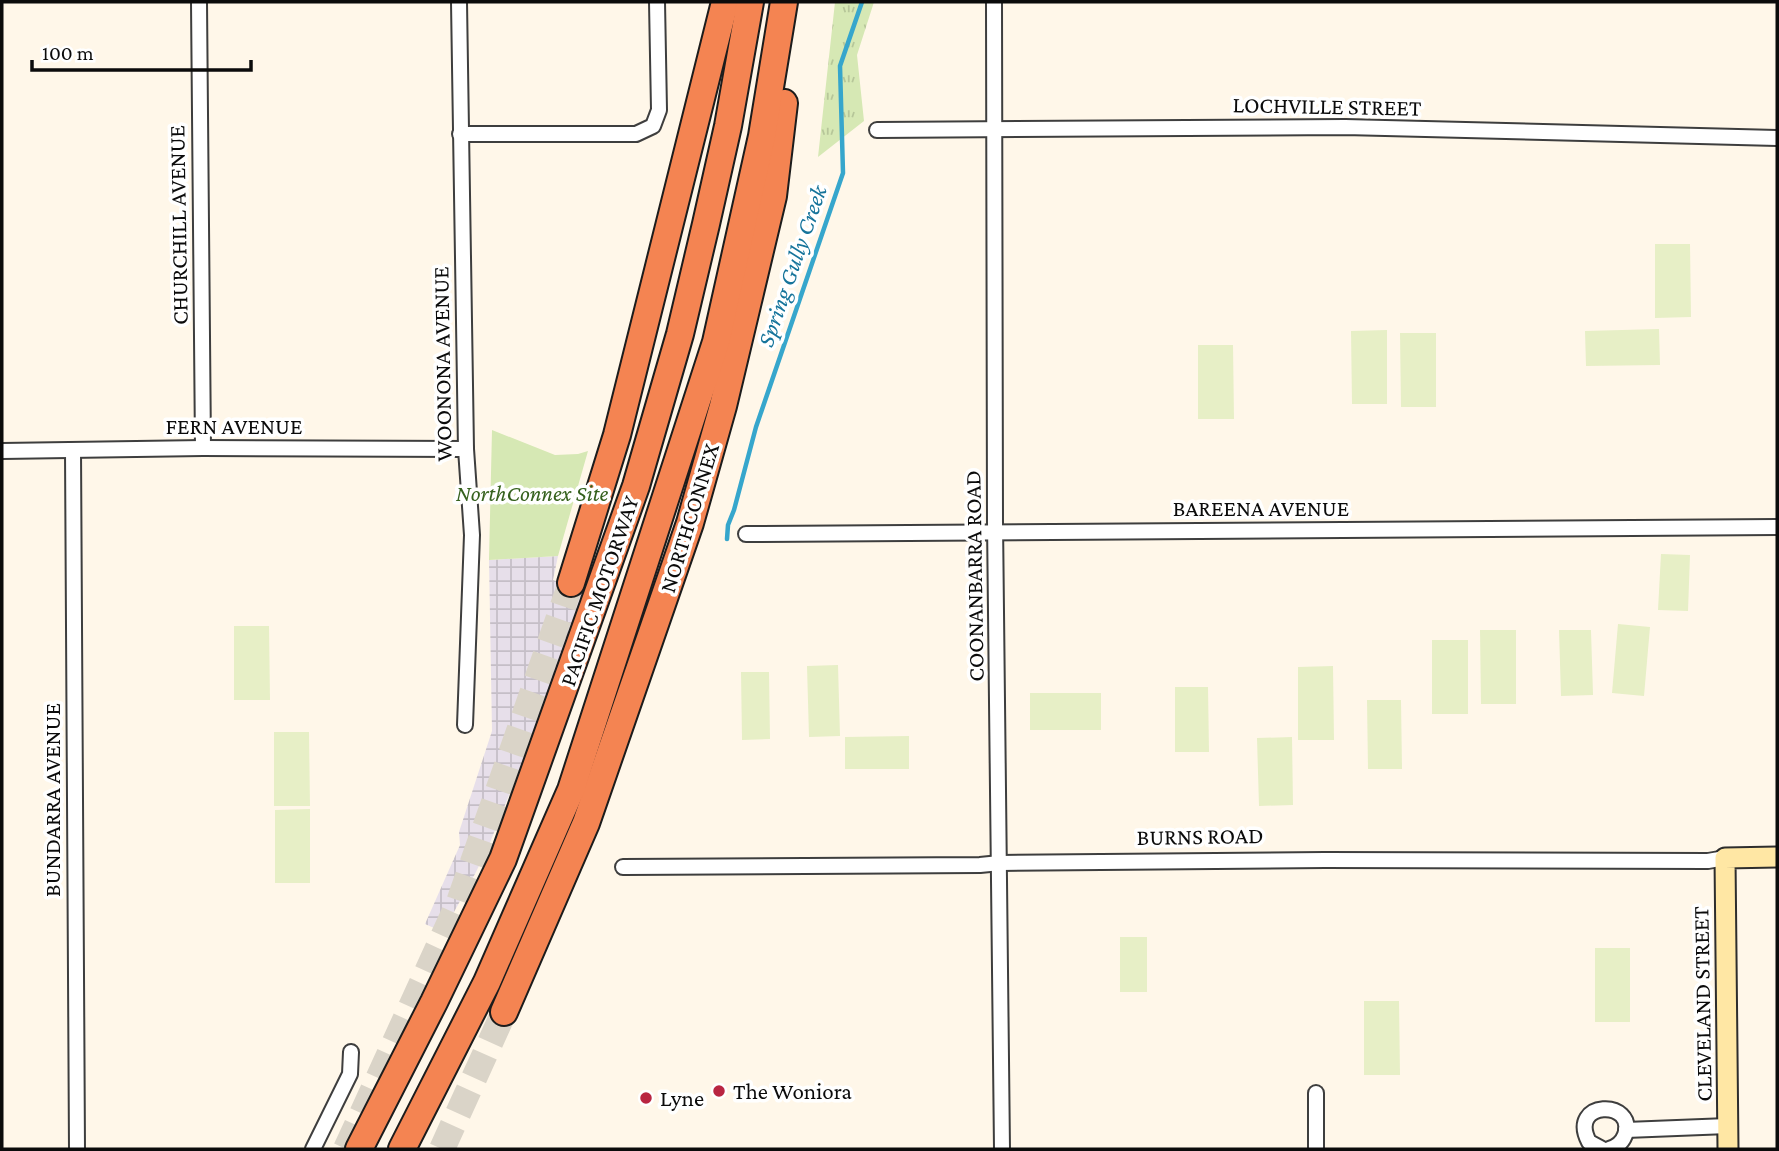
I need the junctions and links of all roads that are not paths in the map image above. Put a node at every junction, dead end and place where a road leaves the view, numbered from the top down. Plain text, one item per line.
1 (199, 2) edge
2 (458, 2) edge
3 (657, 2) edge
4 (725, 2) edge
5 (750, 2) edge
6 (786, 2) edge
7 (994, 2) edge
8 (993, 128) junction
9 (877, 130) dead end
10 (460, 134) junction
11 (1777, 138) edge
12 (203, 448) junction
13 (466, 449) junction
14 (73, 450) junction
15 (2, 451) edge
16 (1777, 527) edge
17 (996, 532) junction
18 (746, 534) dead end
19 (571, 583) tunnel mouth
20 (465, 724) dead end
21 (1777, 857) edge
22 (1725, 858) junction
23 (1000, 863) junction
24 (623, 867) dead end
25 (504, 1012) tunnel mouth
26 (351, 1052) dead end
27 (1316, 1093) dead end
28 (1728, 1126) junction
29 (1626, 1129) junction
30 (77, 1149) edge
31 (313, 1149) edge
32 (359, 1149) edge
33 (402, 1149) edge
34 (1002, 1149) edge
35 (1316, 1149) edge
36 (1602, 1149) edge
37 (1609, 1149) edge
38 (1728, 1149) edge

1 - 12 street, CHURCHILL AVENUE
2 - 10 street, WOONONA AVENUE
3 - 10 street
4 - 19 highway
5 - 32 highway, PACIFIC MOTORWAY
6 - 25 highway, NORTHCONNEX
6 - 33 highway, PACIFIC MOTORWAY
7 - 8 street, COONANBARRA ROAD
8 - 9 street, LOCHVILLE STREET
8 - 11 street, LOCHVILLE STREET
8 - 17 street, COONANBARRA ROAD
10 - 13 street, WOONONA AVENUE
12 - 13 street, FERN AVENUE
12 - 14 street, FERN AVENUE
13 - 20 street, WOONONA AVENUE
14 - 15 street, FERN AVENUE
14 - 30 street, BUNDARRA AVENUE
16 - 17 street, BAREENA AVENUE
17 - 18 street, BAREENA AVENUE
17 - 23 street, COONANBARRA ROAD
21 - 22 street, BURNS ROAD
22 - 23 street, BURNS ROAD
22 - 28 street, CLEVELAND STREET
23 - 24 street, BURNS ROAD
23 - 34 street, COONANBARRA ROAD
26 - 31 street
27 - 35 street
28 - 29 street
28 - 38 street, CLEVELAND STREET
29 - 36 street
29 - 37 street

